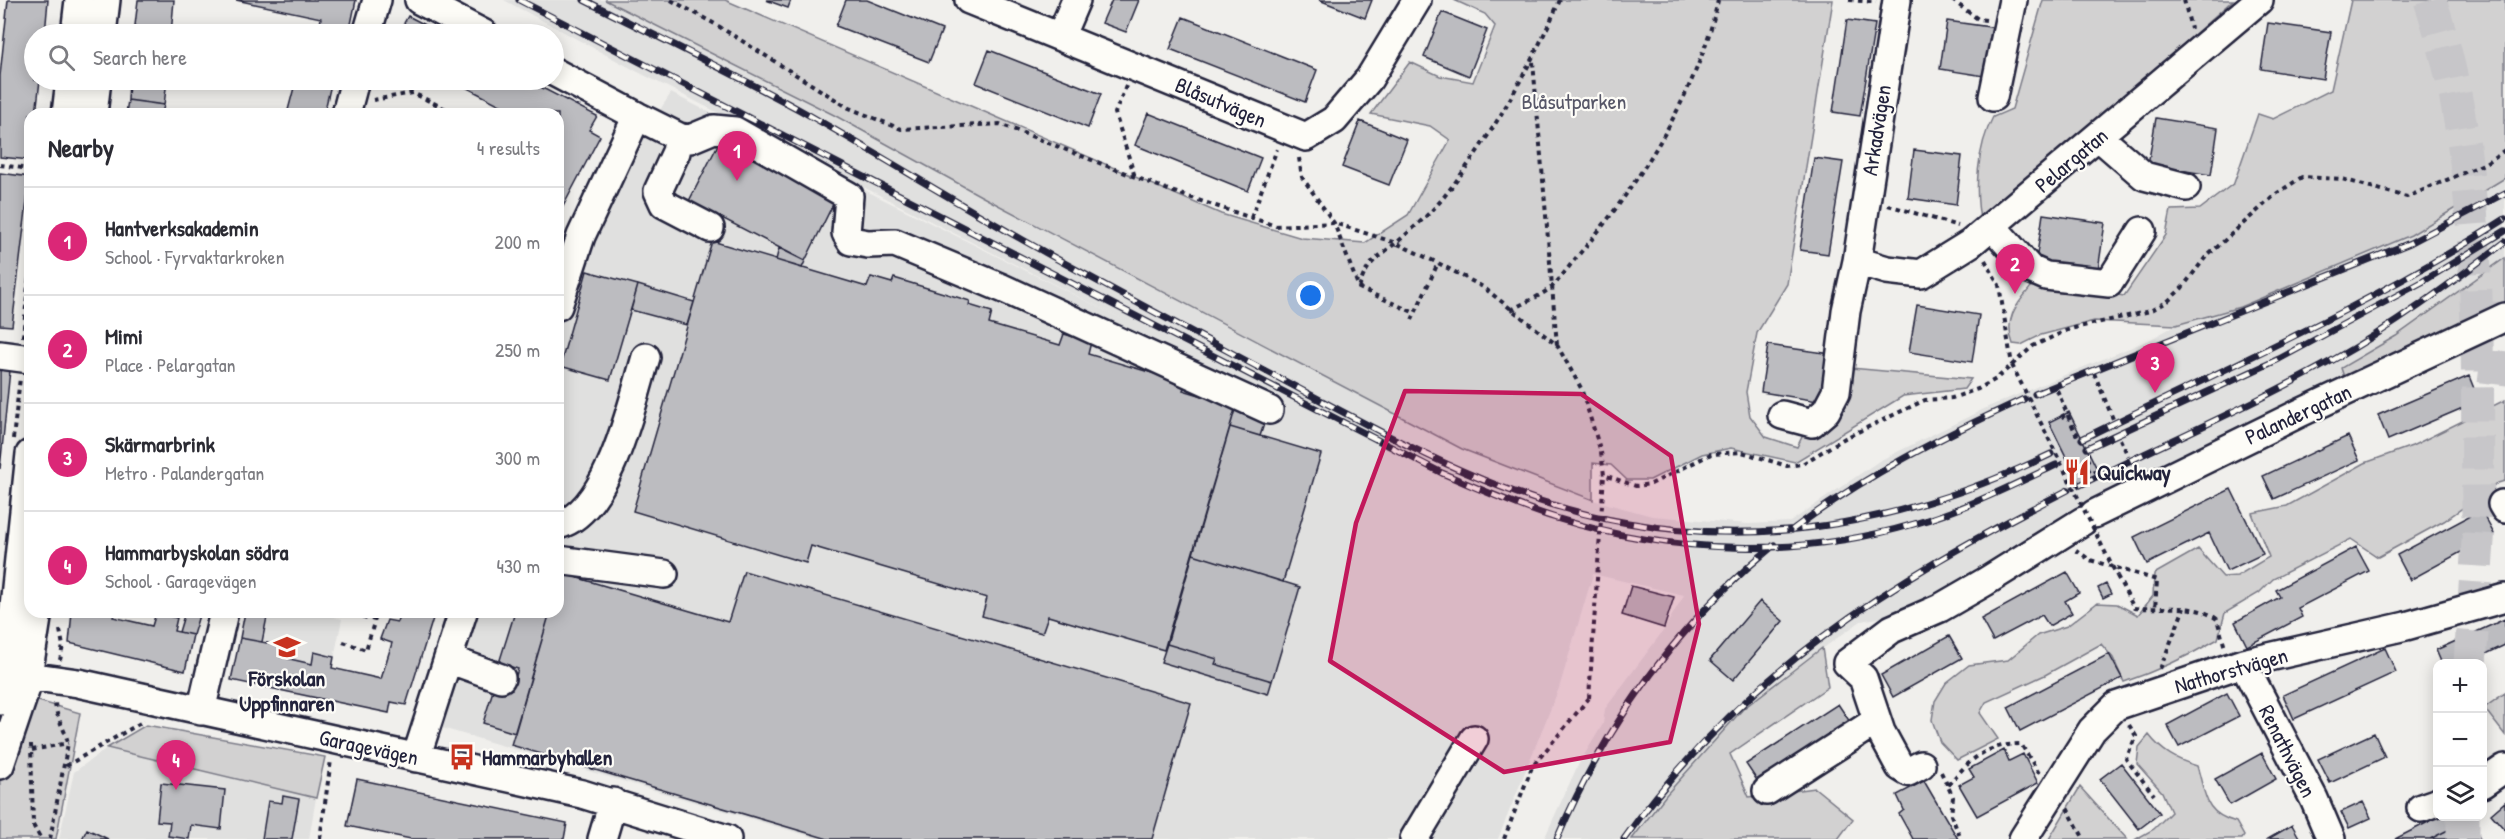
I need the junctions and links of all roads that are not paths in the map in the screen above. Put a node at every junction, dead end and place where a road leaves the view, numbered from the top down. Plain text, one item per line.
1 (79, 0) edge
2 (106, 0) edge
3 (377, 0) edge
4 (418, 0) edge
5 (969, 0) edge
6 (1076, 0) edge
7 (1417, 0) edge
8 (1897, 0) edge
9 (2259, 0) edge
10 (2012, 7) edge
11 (76, 24) edge
12 (103, 24) edge
13 (370, 24) edge
14 (465, 24) edge
15 (1061, 35) junction
16 (564, 77) edge
17 (69, 90) edge
18 (96, 90) edge
19 (352, 90) edge
20 (1993, 96) dead end
21 (67, 108) edge
22 (94, 108) edge
23 (348, 108) edge
24 (637, 116) junction
25 (679, 137) junction
26 (2099, 137) junction
27 (2186, 187) dead end
28 (1992, 226) junction
29 (710, 228) dead end
30 (2142, 231) dead end
31 (1861, 262) junction
32 (564, 288) edge
33 (2505, 317) edge
34 (646, 357) dead end
35 (1269, 410) dead end
36 (1782, 415) dead end
37 (21, 449) edge
38 (564, 522) edge
39 (564, 561) edge
40 (664, 574) dead end
41 (2505, 598) edge
42 (49, 618) edge
43 (223, 618) edge
44 (461, 618) edge
45 (448, 659) junction
46 (2235, 660) junction
47 (18, 674) junction
48 (501, 678) dead end
49 (0, 701) edge
50 (201, 711) junction
51 (1876, 721) junction
52 (1474, 739) dead end
53 (416, 758) junction
54 (0, 765) edge
55 (2505, 768) edge
56 (1933, 771) road end
57 (2487, 781) edge
58 (1767, 791) dead end
59 (613, 802) junction
60 (602, 839) edge
61 (727, 839) edge
62 (1414, 839) edge
63 (2023, 839) edge
64 (2331, 839) edge

1 - 11 street
2 - 12 street
3 - 13 street
4 - 14 street
5 - 15 street, Blåsutvägen
6 - 15 street
7 - 15 street, Blåsutvägen
8 - 31 street, Arkadvägen
9 - 26 street, Pelargatan
10 - 20 street
16 - 24 street
17 - 21 street
18 - 22 street
19 - 23 street
24 - 25 street
24 - 32 street
25 - 29 street
25 - 35 street
26 - 27 street
26 - 28 street, Pelargatan
28 - 30 street
28 - 31 street, Pelargatan
31 - 36 street, Arkadvägen
33 - 51 street, Palandergatan
34 - 38 street
37 - 47 street
39 - 40 street
41 - 46 street, Nathorstvägen
42 - 47 street
43 - 50 street
44 - 45 street
45 - 48 street
45 - 53 street
46 - 63 street, Nathorstvägen
46 - 64 street, Renathvägen
47 - 49 street
47 - 50 street, Garagevägen
47 - 54 street
50 - 53 street, Garagevägen
51 - 56 street
51 - 58 street
52 - 62 street
53 - 59 street, Garagevägen
55 - 57 street
59 - 60 street
59 - 61 street, Garagevägen

